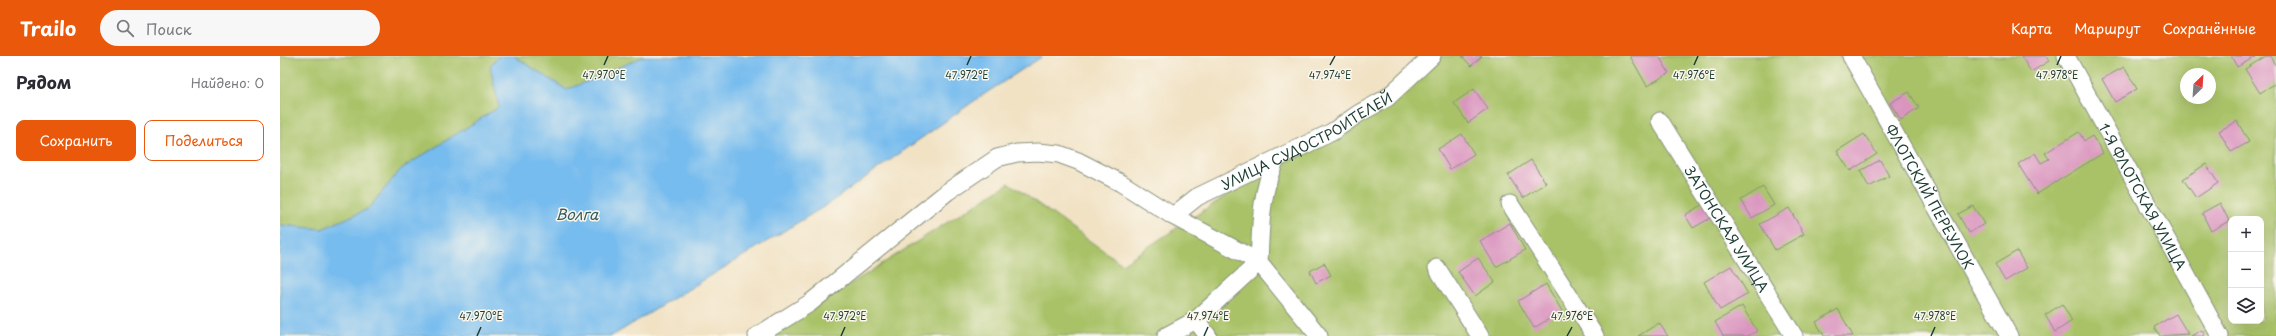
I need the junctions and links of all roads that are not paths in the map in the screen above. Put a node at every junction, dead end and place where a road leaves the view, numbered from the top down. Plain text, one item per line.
1 (1432, 56) edge
2 (1851, 56) edge
3 (2066, 56) edge
4 (1660, 122) dead end
5 (1275, 161) junction
6 (1510, 204) dead end
7 (1173, 216) junction
8 (1259, 262) junction
9 (1437, 268) dead end
10 (1196, 320) junction
11 (757, 336) edge
12 (1166, 336) edge
13 (1208, 336) edge
14 (1319, 336) edge
15 (1480, 336) edge
16 (1595, 336) edge
17 (1794, 336) edge
18 (2009, 336) edge
19 (2220, 336) edge

1 - 5 street, УЛИЦА СУДОСТРОИТЕЛЕЙ
2 - 18 street, ФЛОТСКИЙ ПЕРЕУЛОК
3 - 19 street, 1-Я ФЛОТСКАЯ УЛИЦА
4 - 17 street, ЗАТОНСКАЯ УЛИЦА
5 - 7 street, УЛИЦА СУДОСТРОИТЕЛЕЙ
5 - 8 street
6 - 16 street
7 - 8 street
7 - 11 street
8 - 10 street
8 - 14 street
9 - 15 street
10 - 12 street
10 - 13 street

